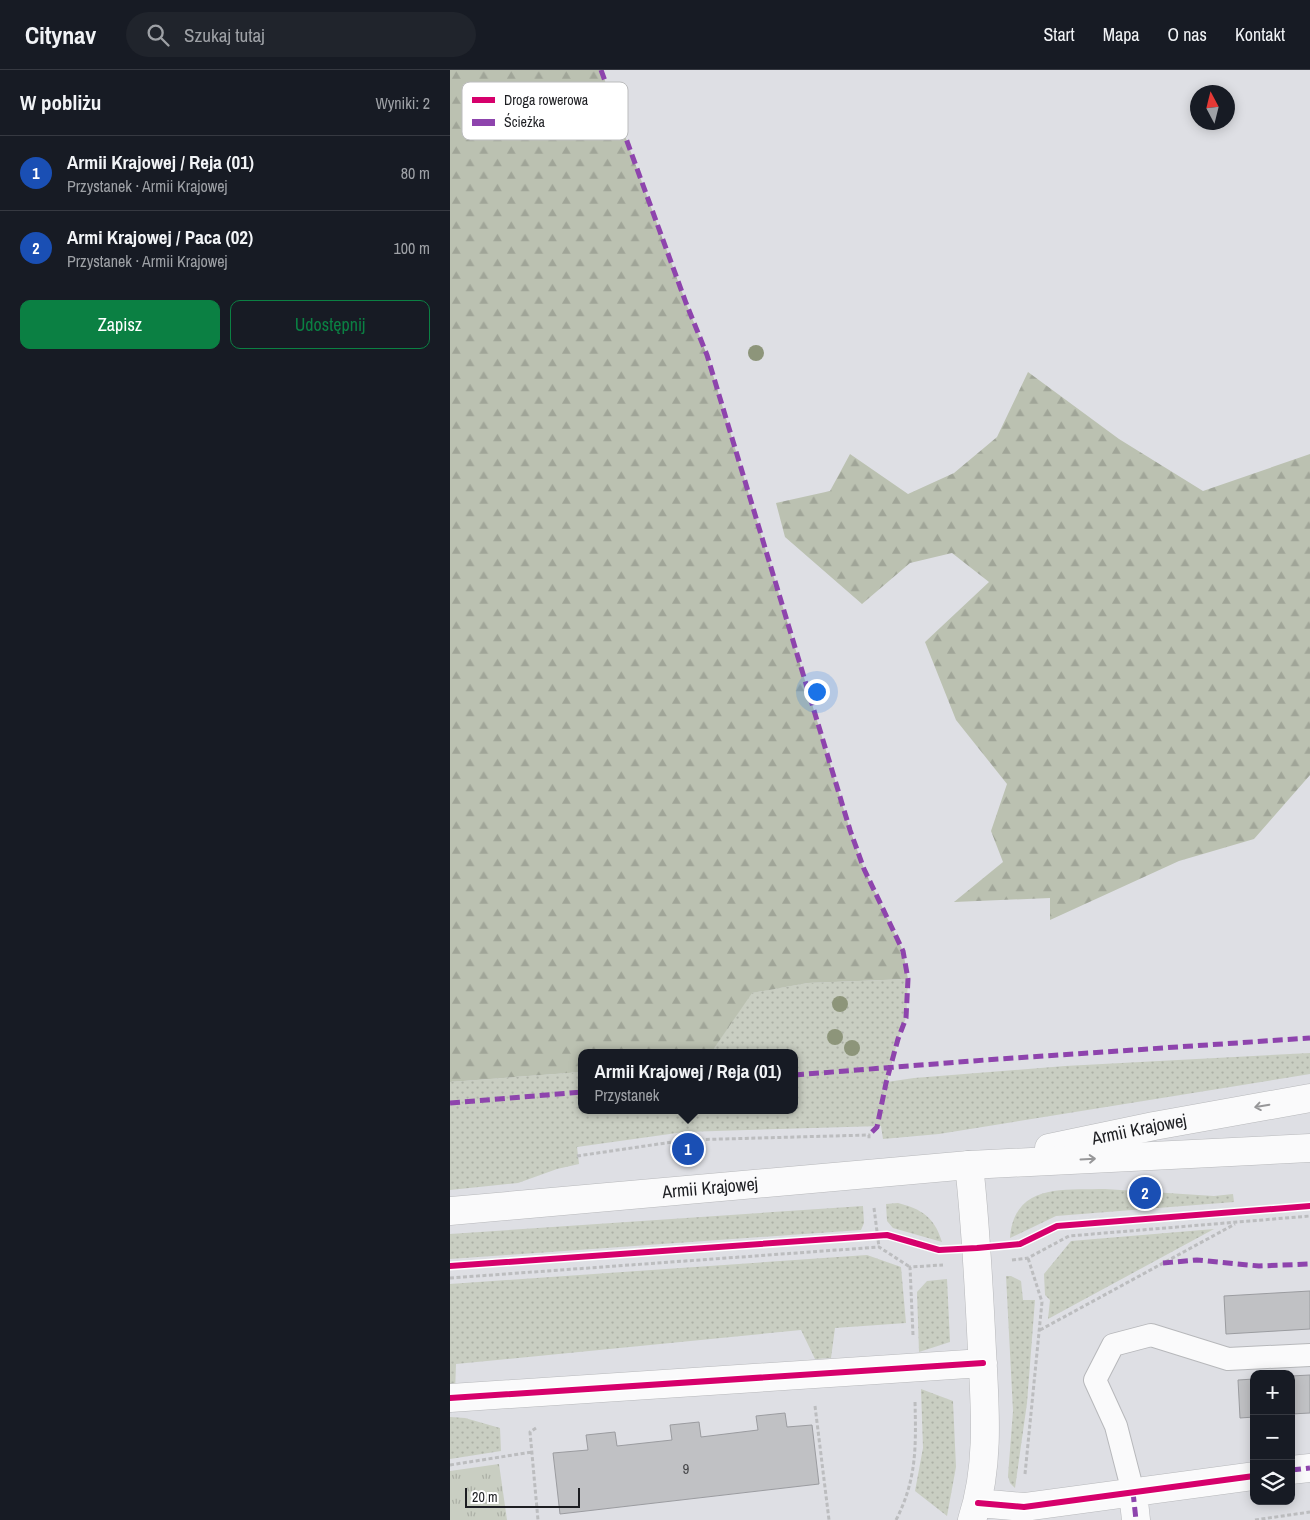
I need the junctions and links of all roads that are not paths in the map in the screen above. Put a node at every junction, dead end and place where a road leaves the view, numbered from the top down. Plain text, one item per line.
1 (1310, 1098) edge
2 (1310, 1148) edge
3 (969, 1165) junction
4 (450, 1211) edge
5 (1310, 1355) edge
6 (983, 1363) junction
7 (450, 1398) edge
8 (1310, 1468) edge
9 (1295, 1470) edge
10 (1250, 1477) edge
11 (1133, 1492) junction
12 (975, 1511) edge
13 (1136, 1520) edge

1 -> 3 street, Armii Krajowej
3 -> 2 street, Armii Krajowej
3 - 4 street, Armii Krajowej
3 - 6 street
5 - 11 lane
6 - 7 street
6 - 12 street
8 - 9 street
10 - 11 street
11 - 12 street
11 - 13 street

